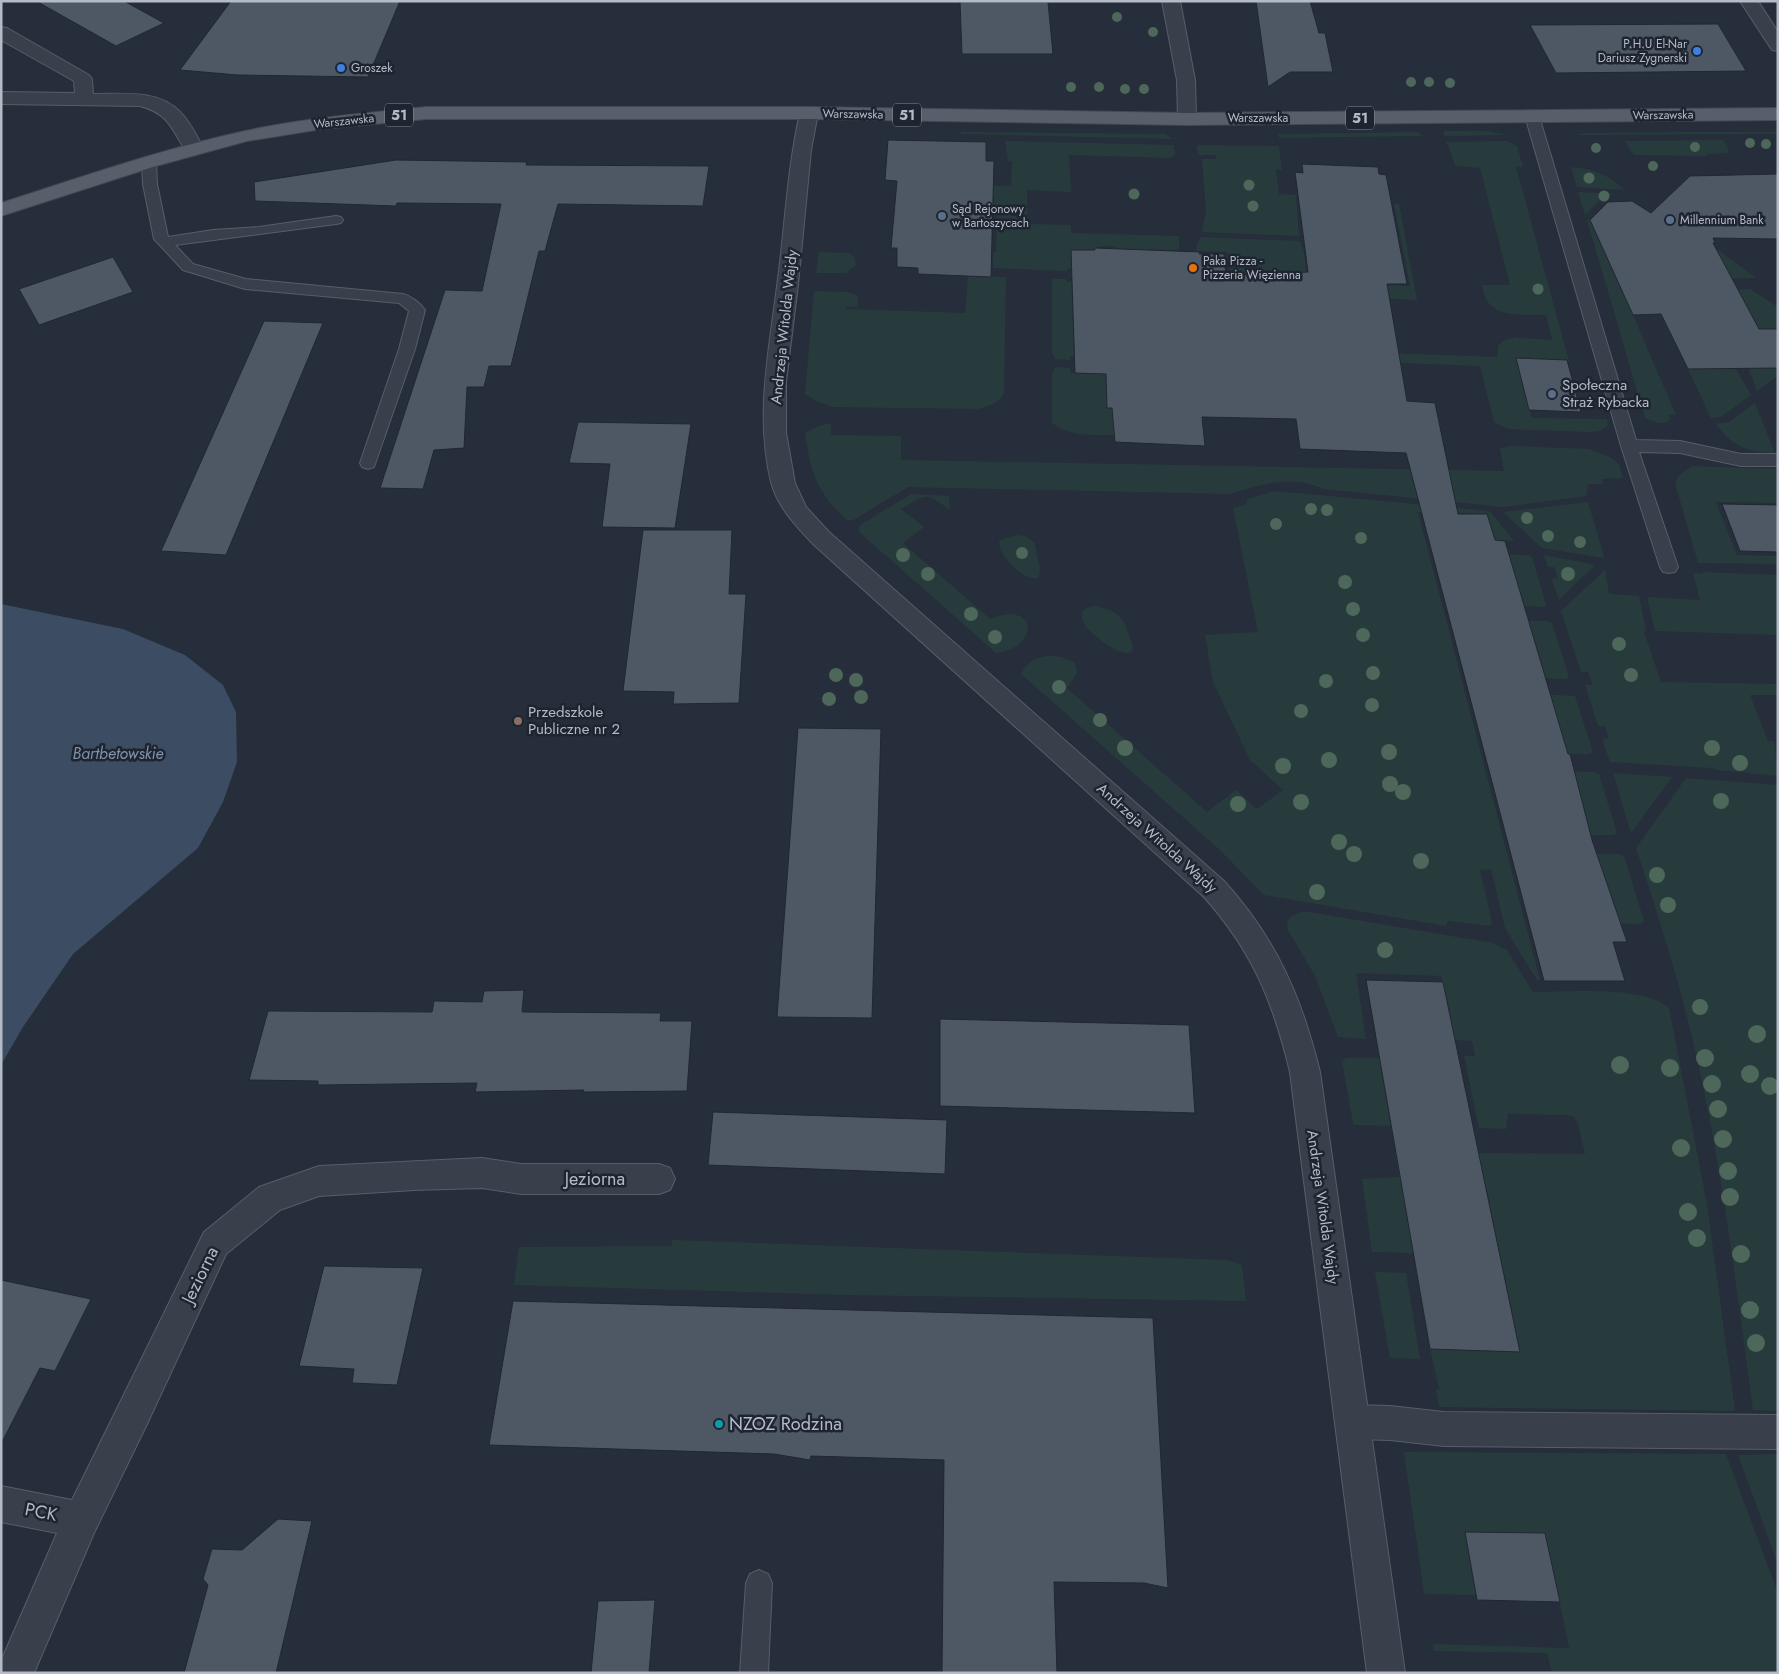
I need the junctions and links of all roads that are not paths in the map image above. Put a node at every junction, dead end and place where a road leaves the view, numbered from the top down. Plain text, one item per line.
1 (1171, 1) edge
2 (1749, 1) edge
3 (1, 32) edge
4 (1778, 46) edge
5 (1, 98) edge
6 (84, 98) junction
7 (809, 113) junction
8 (1778, 114) edge
9 (1532, 116) junction
10 (1187, 119) junction
11 (194, 149) junction
12 (149, 162) junction
13 (1, 210) edge
14 (336, 220) dead end
15 (164, 242) junction
16 (1629, 446) junction
17 (1778, 460) edge
18 (368, 463) dead end
19 (1669, 568) dead end
20 (659, 1179) dead end
21 (1354, 1422) junction
22 (1778, 1432) edge
23 (1, 1504) edge
24 (81, 1520) junction
25 (759, 1583) dead end
26 (14, 1673) edge
27 (754, 1673) edge
28 (1386, 1673) edge

1 - 10 street
2 - 4 street
3 - 6 street
5 - 6 street
6 - 11 street
7 - 10 main road, Warszawska / 51
7 - 11 main road, Warszawska / 51
7 - 21 street, Andrzeja Witolda Wajdy
8 - 9 main road, Warszawska / 51
9 - 10 main road, Warszawska / 51
9 - 16 lane
11 - 12 main road, Warszawska / 51
12 - 13 main road, Warszawska / 51
12 - 15 lane
14 - 15 lane
15 - 18 lane
16 - 17 lane
16 - 19 lane
20 - 24 street, Jeziorna
21 - 22 street
21 - 28 street, Andrzeja Witolda Wajdy
23 - 24 street, PCK
24 - 26 street, Jeziorna
25 - 27 lane

